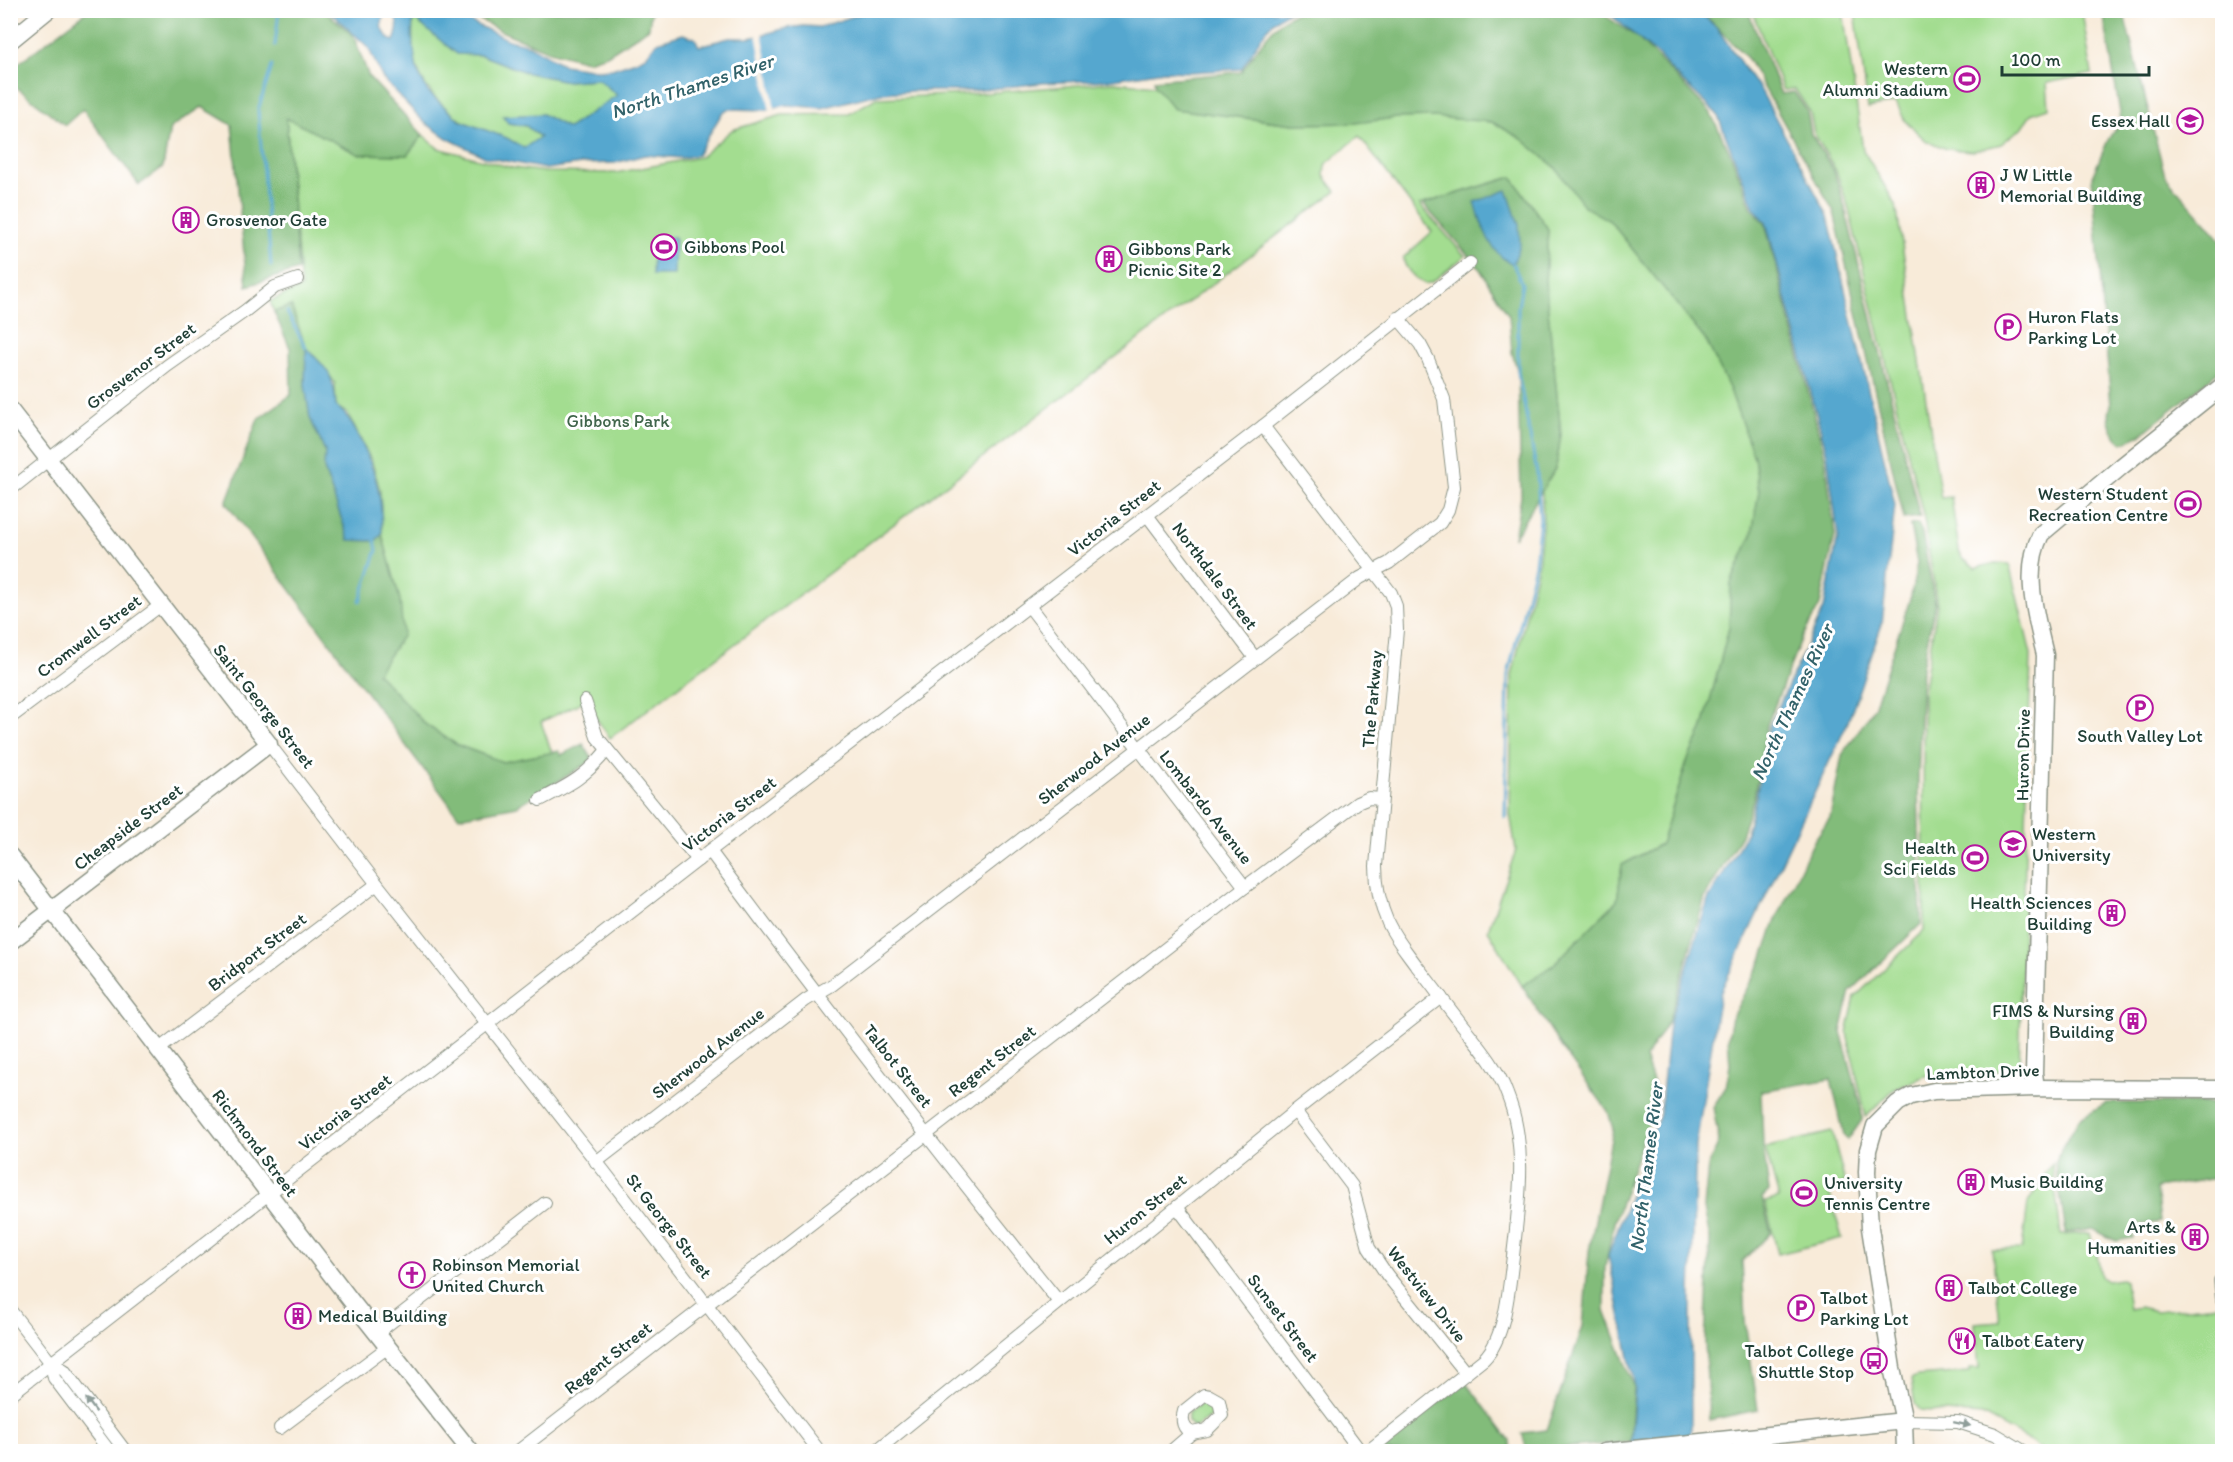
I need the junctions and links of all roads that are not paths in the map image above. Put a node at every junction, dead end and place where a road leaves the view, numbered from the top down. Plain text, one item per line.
1 (48, 12) edge
2 (10, 41) edge
3 (1470, 263) dead end
4 (298, 279) dead end
5 (1398, 318) junction
6 (2223, 386) edge
7 (10, 410) edge
8 (1263, 426) junction
9 (49, 460) junction
10 (10, 490) edge
11 (1147, 515) junction
12 (1375, 571) junction
13 (161, 604) junction
14 (1029, 606) junction
15 (1255, 658) junction
16 (585, 701) dead end
17 (10, 718) edge
18 (269, 744) junction
19 (1137, 748) junction
20 (607, 750) junction
21 (1381, 799) junction
22 (540, 800) dead end
23 (710, 851) junction
24 (10, 856) edge
25 (698, 860) junction
26 (377, 884) junction
27 (1245, 887) junction
28 (52, 910) junction
29 (10, 942) edge
30 (818, 994) junction
31 (1442, 999) junction
32 (488, 1023) junction
33 (159, 1049) junction
34 (2036, 1088) junction
35 (2223, 1089) edge
36 (1295, 1111) junction
37 (926, 1135) junction
38 (596, 1162) junction
39 (270, 1194) junction
40 (545, 1203) dead end
41 (1177, 1207) junction
42 (2223, 1280) edge
43 (2223, 1300) edge
44 (1059, 1302) junction
45 (706, 1304) junction
46 (10, 1310) edge
47 (377, 1333) junction
48 (388, 1347) junction
49 (51, 1363) junction
50 (1467, 1373) junction
51 (10, 1395) edge
52 (1904, 1421) junction
53 (280, 1428) dead end
54 (1192, 1433) dead end
55 (110, 1452) edge
56 (126, 1452) edge
57 (471, 1452) edge
58 (517, 1452) edge
59 (820, 1452) edge
60 (875, 1452) edge
61 (1170, 1452) edge
62 (1361, 1452) edge
63 (1367, 1452) edge
64 (1604, 1452) edge
65 (1905, 1452) edge
66 (2025, 1452) edge

1 - 2 street
3 - 5 street, Victoria Street
4 - 9 street, Grosvenor Street
5 - 8 street, Victoria Street
5 - 12 street, Sherwood Avenue
6 - 34 street, Huron Drive
7 - 9 street, Saint George Street
8 - 11 street, Victoria Street
8 - 12 street, The Parkway
9 - 10 street, Grosvenor Street
9 - 13 street, Saint George Street
11 - 14 street, Victoria Street
11 - 15 street, Northdale Street
12 - 15 street, Sherwood Avenue
12 - 21 street, The Parkway
13 - 17 street, Cromwell Street
13 - 18 street, Saint George Street
14 - 19 street, Lombardo Avenue
14 - 23 street, Victoria Street
15 - 19 street, Sherwood Avenue
16 - 20 street
18 - 26 street, Saint George Street
18 - 28 street, Cheapside Street
19 - 27 street, Lombardo Avenue
19 - 30 street, Sherwood Avenue
20 - 22 street
20 - 25 street
21 - 27 street, Regent Street
21 - 31 street, The Parkway
23 - 25 street, Victoria Street
23 - 30 street, Talbot Street
24 - 28 street, Richmond Street
25 - 32 street, Victoria Street
26 - 32 street, Saint George Street
26 - 33 street, Bridport Street
27 - 37 street, Regent Street
28 - 29 street, Cheapside Street
28 - 33 street, Richmond Street
30 - 37 street, Talbot Street
30 - 38 street, Sherwood Avenue
31 - 36 street, Huron Street
31 - 50 street, The Parkway
32 - 38 street, St George Street
32 - 39 street, Victoria Street
33 - 39 street, Richmond Street
34 - 35 street, Lambton Drive
34 - 52 street, Lambton Drive
36 - 41 street, Huron Street
36 - 50 street, Westview Drive
37 - 44 street, Talbot Street
37 - 45 street, Regent Street
38 - 45 street, St George Street
39 - 47 street, Richmond Street
39 - 49 street, Victoria Street
40 - 47 street
41 - 44 street, Huron Street
41 - 62 street, Sunset Street
42 - 43 street
44 - 60 street, Huron Street
45 - 58 street, Regent Street
45 - 59 street, St George Street
46 - 49 street
47 - 48 street, Richmond Street
48 - 53 street
48 - 57 street, Richmond Street
49 - 51 street, Victoria Street
49 - 55 street
56 -> 49 street
50 - 63 street
52 - 64 street
52 - 65 street, Lambton Drive
52 -> 66 street
54 - 61 street

